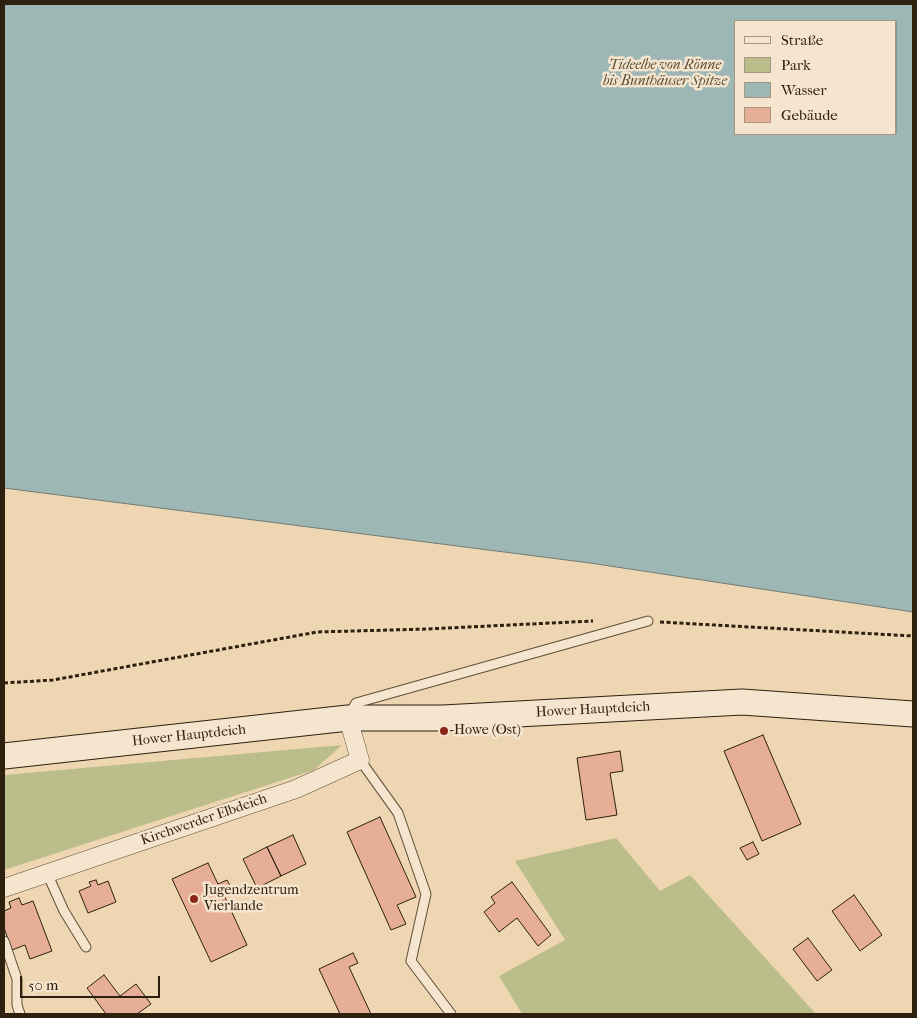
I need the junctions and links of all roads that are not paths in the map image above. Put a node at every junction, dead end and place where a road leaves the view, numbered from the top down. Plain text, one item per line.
1 (648, 621) road end
2 (913, 714) edge
3 (348, 718) junction
4 (4, 756) edge
5 (360, 760) junction
6 (47, 873) junction
7 (4, 888) edge
8 (4, 941) edge
9 (86, 947) dead end
10 (20, 1014) edge
11 (451, 1014) edge

1 - 3 lane
2 - 3 street, Hower Hauptdeich
3 - 4 street, Hower Hauptdeich
3 - 5 street
5 - 6 street, Kirchwerder Elbdeich
5 - 11 lane
6 - 7 street, Kirchwerder Elbdeich
6 - 9 lane
8 - 10 lane

